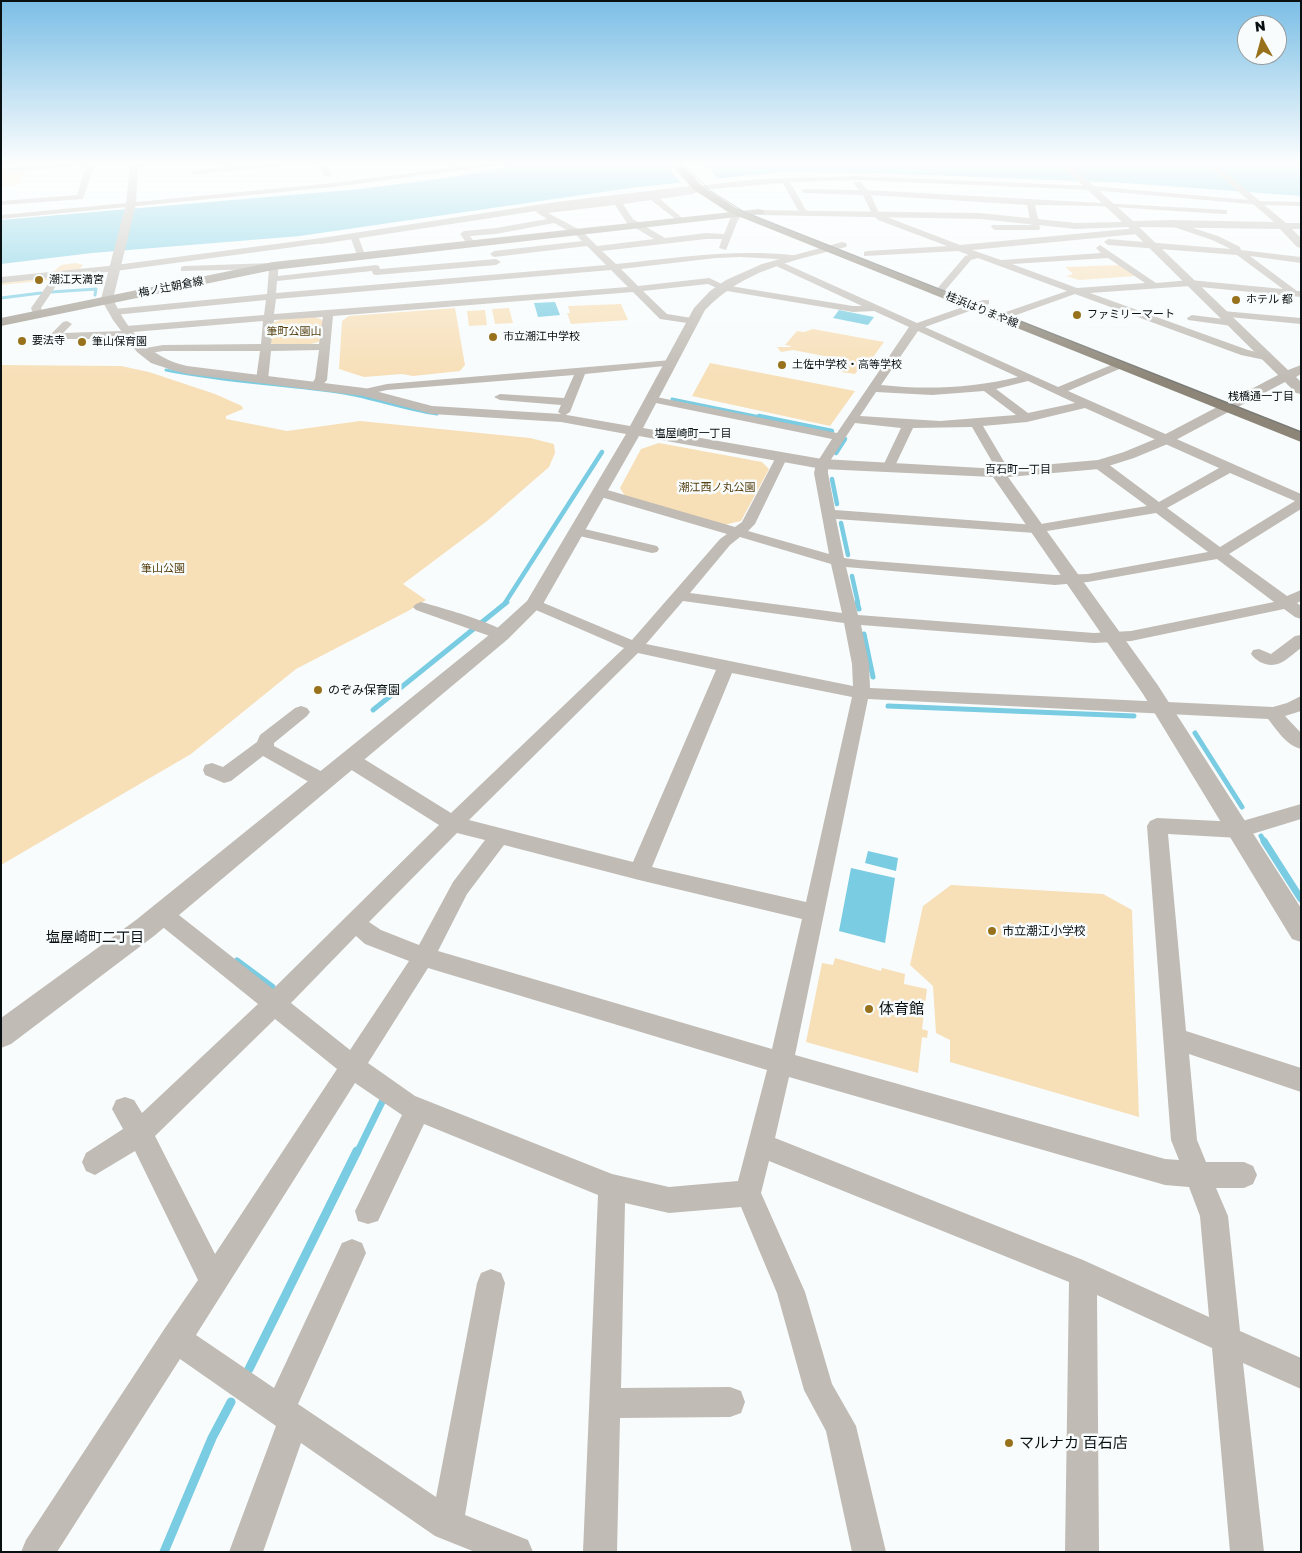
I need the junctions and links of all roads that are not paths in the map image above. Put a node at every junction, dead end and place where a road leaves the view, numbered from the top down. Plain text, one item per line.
1 (123, 235) edge
2 (357, 235) edge
3 (465, 235) edge
4 (537, 235) edge
5 (580, 235) edge
6 (653, 235) edge
7 (803, 235) edge
8 (810, 235) edge
9 (926, 235) edge
10 (998, 235) edge
11 (1078, 235) edge
12 (1082, 235) edge
13 (1086, 235) edge
14 (1141, 235) edge
15 (1207, 235) edge
16 (1292, 235) edge
17 (354, 236) junction
18 (727, 238) joint
19 (1215, 238) junction
20 (321, 241) joint
21 (491, 241) junction
22 (663, 241) junction
23 (1244, 241) dead end
24 (471, 243) junction
25 (1150, 244) junction
26 (1002, 245) junction
27 (592, 246) junction
28 (1288, 246) dead end
29 (835, 247) junction
30 (956, 247) junction
31 (1301, 247) edge
32 (1243, 253) junction
33 (374, 254) junction
34 (867, 254) junction
35 (1110, 255) junction
36 (361, 256) junction
37 (978, 256) junction
38 (495, 258) junction
39 (784, 260) junction
40 (1301, 260) edge
41 (995, 262) junction
42 (613, 267) junction
43 (116, 268) junction
44 (376, 270) junction
45 (717, 271) junction
46 (273, 272) junction
47 (500, 276) junction
48 (1, 280) edge
49 (53, 282) junction
50 (1190, 283) junction
51 (1155, 286) junction
52 (1, 289) edge
53 (635, 289) junction
54 (942, 289) junction
55 (1075, 291) junction
56 (1297, 293) edge
57 (270, 296) junction
58 (378, 298) junction
59 (107, 299) junction
60 (980, 304) junction
61 (877, 308) junction
62 (114, 312) junction
63 (328, 313) junction
64 (38, 314) junction
65 (1223, 314) junction
66 (1008, 315) junction
67 (268, 318) junction
68 (1192, 318) dead end
69 (694, 321) junction
70 (1301, 321) edge
71 (1, 322) edge
72 (67, 324) dead end
73 (1233, 324) junction
74 (916, 326) junction
75 (1285, 330) dead end
76 (128, 331) junction
77 (325, 346) junction
78 (265, 348) junction
79 (144, 351) junction
80 (1266, 357) junction
81 (671, 363) junction
82 (1120, 365) junction
83 (1301, 369) edge
84 (582, 370) junction
85 (1288, 377) junction
86 (1028, 378) junction
87 (262, 380) junction
88 (315, 386) junction
89 (987, 386) junction
90 (873, 388) junction
91 (1301, 390) edge
92 (1059, 391) junction
93 (364, 392) junction
94 (500, 397) dead end
95 (651, 399) junction
96 (568, 402) junction
97 (1087, 404) junction
98 (1235, 404) junction
99 (561, 418) junction
100 (1027, 418) junction
101 (851, 419) junction
102 (907, 424) junction
103 (976, 424) junction
104 (1301, 424) edge
105 (633, 432) junction
106 (839, 436) junction
107 (1301, 436) edge
108 (1165, 440) junction
109 (781, 458) junction
110 (822, 464) junction
111 (1099, 464) junction
112 (888, 468) junction
113 (1229, 468) junction
114 (999, 473) junction
115 (599, 492) junction
116 (1301, 501) edge
117 (1158, 508) junction
118 (829, 514) junction
119 (1035, 529) junction
120 (576, 530) junction
121 (738, 533) junction
122 (652, 549) dead end
123 (1219, 554) junction
124 (838, 561) junction
125 (1072, 580) junction
126 (1301, 595) edge
127 (678, 596) junction
128 (1286, 603) junction
129 (534, 604) junction
130 (421, 607) dead end
131 (1301, 614) edge
132 (851, 619) junction
133 (501, 635) junction
134 (1114, 638) junction
135 (1301, 640) edge
136 (635, 647) junction
137 (1259, 654) dead end
138 (726, 667) junction
139 (861, 693) junction
140 (1301, 702) edge
141 (1162, 707) junction
142 (301, 712) dead end
143 (1273, 712) junction
144 (1301, 743) edge
145 (261, 747) junction
146 (349, 759) junction
147 (212, 770) dead end
148 (322, 781) junction
149 (1301, 811) edge
150 (453, 824) junction
151 (1239, 830) junction
152 (499, 836) junction
153 (639, 872) junction
154 (814, 913) junction
155 (162, 914) junction
156 (354, 923) junction
157 (1301, 931) edge
158 (424, 956) junction
159 (275, 1003) junction
160 (1, 1035) edge
161 (1175, 1038) junction
162 (781, 1063) junction
163 (353, 1067) junction
164 (1301, 1080) edge
165 (125, 1109) dead end
166 (418, 1110) junction
167 (140, 1133) junction
168 (760, 1145) junction
169 (95, 1162) dead end
170 (1197, 1175) junction
171 (1244, 1176) dead end
172 (612, 1187) junction
173 (748, 1193) junction
174 (368, 1211) dead end
175 (352, 1253) dead end
176 (1083, 1274) junction
177 (213, 1281) junction
178 (491, 1282) dead end
179 (175, 1338) junction
180 (1227, 1339) junction
181 (1301, 1374) edge
182 (730, 1402) dead end
183 (605, 1403) junction
184 (288, 1415) junction
185 (447, 1524) junction
186 (38, 1552) edge
187 (246, 1552) edge
188 (516, 1552) edge
189 (600, 1552) edge
190 (869, 1552) edge
191 (1082, 1552) edge
192 (1247, 1552) edge

1 - 43 street
2 - 17 street
3 - 24 street
4 - 21 main road, 梅ノ辻朝倉線
5 - 27 street
6 - 22 street
7 - 29 main road, 桂浜はりまや線
8 - 29 main road, 桂浜はりまや線
9 - 30 street
10 - 26 street
11 - 26 street
12 - 35 street
13 - 25 street
14 - 25 street
15 - 19 street
16 - 31 street
17 - 20 street
17 - 36 street
18 - 22 street
18 - 45 street
19 - 23 street
19 - 25 street
19 - 32 street
20 - 43 street
21 - 24 main road, 梅ノ辻朝倉線
21 - 38 street
22 - 27 street
24 - 33 main road, 梅ノ辻朝倉線
25 - 32 street
25 - 50 street
26 - 30 street
27 - 38 street
27 - 42 street
28 - 31 street
29 - 34 main road, 桂浜はりまや線
29 - 39 street
29 - 54 main road, 桂浜はりまや線
30 - 34 street
30 - 37 street
32 - 40 street
32 - 56 street
33 - 36 main road, 梅ノ辻朝倉線
33 - 44 street
34 - 54 main road, 桂浜はりまや線
35 - 41 street
35 - 51 street
36 - 46 main road, 梅ノ辻朝倉線
37 - 41 street
37 - 54 street
38 - 44 street
38 - 47 street
39 - 45 street
39 - 45 street
39 - 61 street
41 - 55 street
42 - 45 street
42 - 47 street
42 - 53 street
43 - 46 street
43 - 48 street
43 - 49 street
43 - 59 street
44 - 46 street
44 - 58 street
45 - 53 street
45 - 61 street
45 - 69 street
46 - 57 street
46 - 59 main road, 梅ノ辻朝倉線
47 - 58 street
49 - 52 street
49 - 64 street
50 - 51 street
50 - 56 street
50 - 65 street
51 - 55 street
53 - 58 street
53 - 69 street
54 - 60 main road, 桂浜はりまや線
55 - 66 street
55 - 80 street
57 - 58 street
57 - 62 street
57 - 67 street
58 - 63 street
59 - 62 street
59 - 64 main road, 梅ノ辻朝倉線
60 - 66 main road, 桂浜はりまや線
60 - 74 street
61 - 74 street
62 - 76 street
63 - 67 street
63 - 77 street
64 - 71 main road, 梅ノ辻朝倉線
65 - 70 street
65 - 73 street
66 - 82 main road, 桂浜はりまや線
66 - 98 main road, 桂浜はりまや線
67 - 76 street
67 - 78 street
68 - 73 street
69 - 81 street
72 - 76 street
73 - 75 street
73 - 80 street
74 - 86 street
74 - 90 street
76 - 79 street
77 - 78 street
77 - 88 street
78 - 79 street
78 - 87 street
79 - 87 street
80 - 85 street
81 - 84 street
81 - 95 street
82 - 92 street
82 - 98 main road, 桂浜はりまや線
83 - 85 street
84 - 93 street
84 - 96 street
85 - 91 street
85 - 98 street
86 - 89 street
86 - 92 street
87 - 88 street
88 - 93 street
89 - 90 street
89 - 100 street
90 - 101 street
92 - 97 street
93 - 99 street
94 - 96 street
95 - 105 street
95 - 106 street
96 - 99 street
97 - 100 street
97 - 108 street
98 - 104 main road, 桂浜はりまや線
98 - 107 main road, 桂浜はりまや線
98 - 108 street
99 - 105 street
100 - 103 street
101 - 102 street
101 - 106 street
102 - 103 street
102 - 112 street
103 - 114 street
105 - 109 street
105 - 115 street
106 - 110 street
108 - 111 street
108 - 113 street
109 - 110 street
109 - 121 street
110 - 112 street
110 - 118 street
111 - 114 street
111 - 117 street
112 - 114 street
113 - 116 street
113 - 117 street
114 - 119 street
115 - 120 street
115 - 121 street
116 - 123 street
117 - 119 street
117 - 123 street
118 - 119 street
118 - 124 street
119 - 125 street
120 - 122 street
120 - 129 street
121 - 124 street
121 - 127 street
123 - 125 street
123 - 128 street
124 - 125 street
124 - 132 street
125 - 134 street
126 - 128 street
127 - 132 street
127 - 136 street
128 - 131 street
128 - 134 street
129 - 133 street
129 - 136 street
130 - 133 street
132 - 134 street
132 - 139 street
133 - 146 street
134 - 141 street
135 - 137 street
136 - 138 street
136 - 150 street
138 - 139 street
138 - 153 street
139 - 141 street
139 - 154 street
140 - 143 street
141 - 143 street
141 - 151 street
142 - 145 street
143 - 144 street
145 - 147 street
145 - 148 street
146 - 148 street
146 - 150 street
148 - 155 street
149 - 151 street
150 - 152 street
150 - 156 street
151 - 157 street
151 - 161 street
152 - 153 street
152 - 158 street
153 - 154 street
154 - 162 street
155 - 159 street
155 - 160 street
156 - 158 street
156 - 159 street
158 - 162 street
158 - 163 street
159 - 163 street
159 - 167 street
161 - 164 street
161 - 170 street
162 - 168 street
162 - 170 street
163 - 166 street
163 - 177 street
165 - 167 street
166 - 172 street
166 - 174 street
167 - 169 street
167 - 177 street
168 - 173 street
168 - 176 street
170 - 171 street
170 - 180 street
172 - 173 street
172 - 183 street
173 - 190 street
175 - 184 street
176 - 180 street
176 - 191 street
177 - 179 street
178 - 185 street
179 - 184 street
179 - 186 street
180 - 181 street
180 - 192 street
182 - 183 street
183 - 189 street
184 - 185 street
184 - 187 street
185 - 188 street

